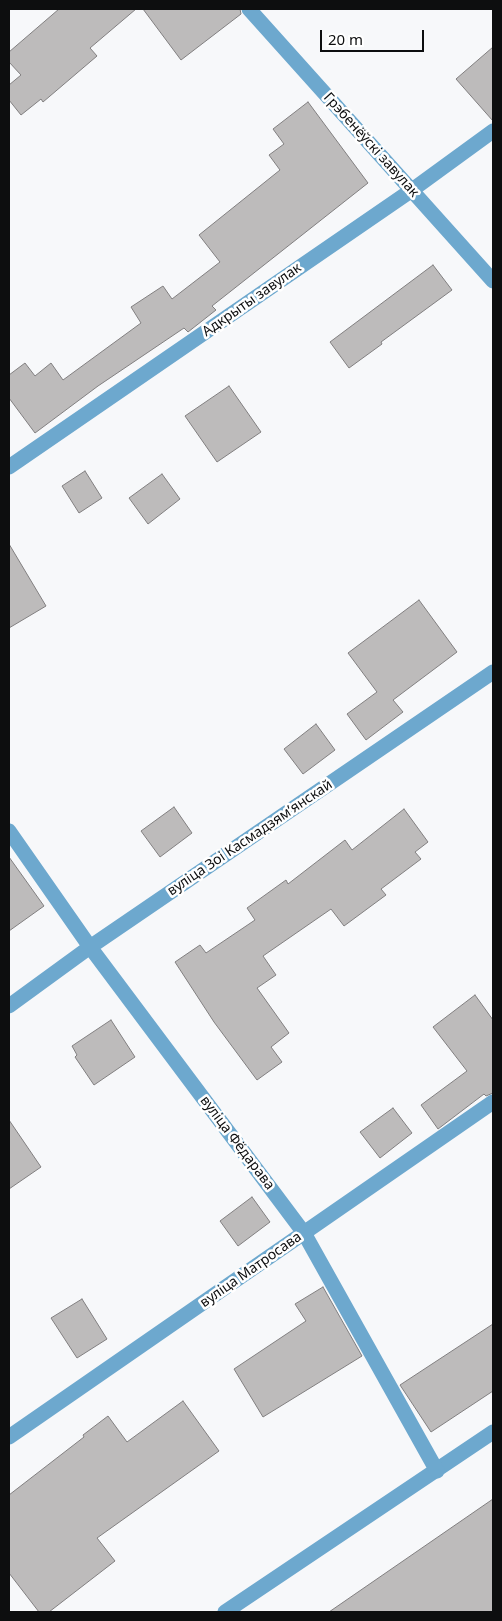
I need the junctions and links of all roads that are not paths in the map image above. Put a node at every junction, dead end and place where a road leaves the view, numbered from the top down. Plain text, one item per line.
1 (249, 9) edge
2 (493, 131) edge
3 (412, 190) junction
4 (493, 281) edge
5 (9, 467) edge
6 (493, 672) edge
7 (9, 831) edge
8 (90, 947) junction
9 (9, 1006) edge
10 (493, 1102) edge
11 (304, 1233) junction
12 (493, 1432) edge
13 (9, 1437) edge
14 (437, 1471) junction
15 (225, 1612) edge

1 - 3 street, Грэбенёўскі завулак
2 - 3 street, Адкрыты завулак
3 - 4 street, Грэбенёўскі завулак
3 - 5 street, Адкрыты завулак
6 - 8 street, вуліца Зоі Касмадзямʼянскай
7 - 8 street, вуліца Фёдарава
8 - 9 street, вуліца Зоі Касмадзямʼянскай
8 - 11 street, вуліца Фёдарава
10 - 11 street, вуліца Матросава
11 - 13 street, вуліца Матросава
11 - 14 street, вуліца Фёдарава
12 - 14 street
14 - 15 street

